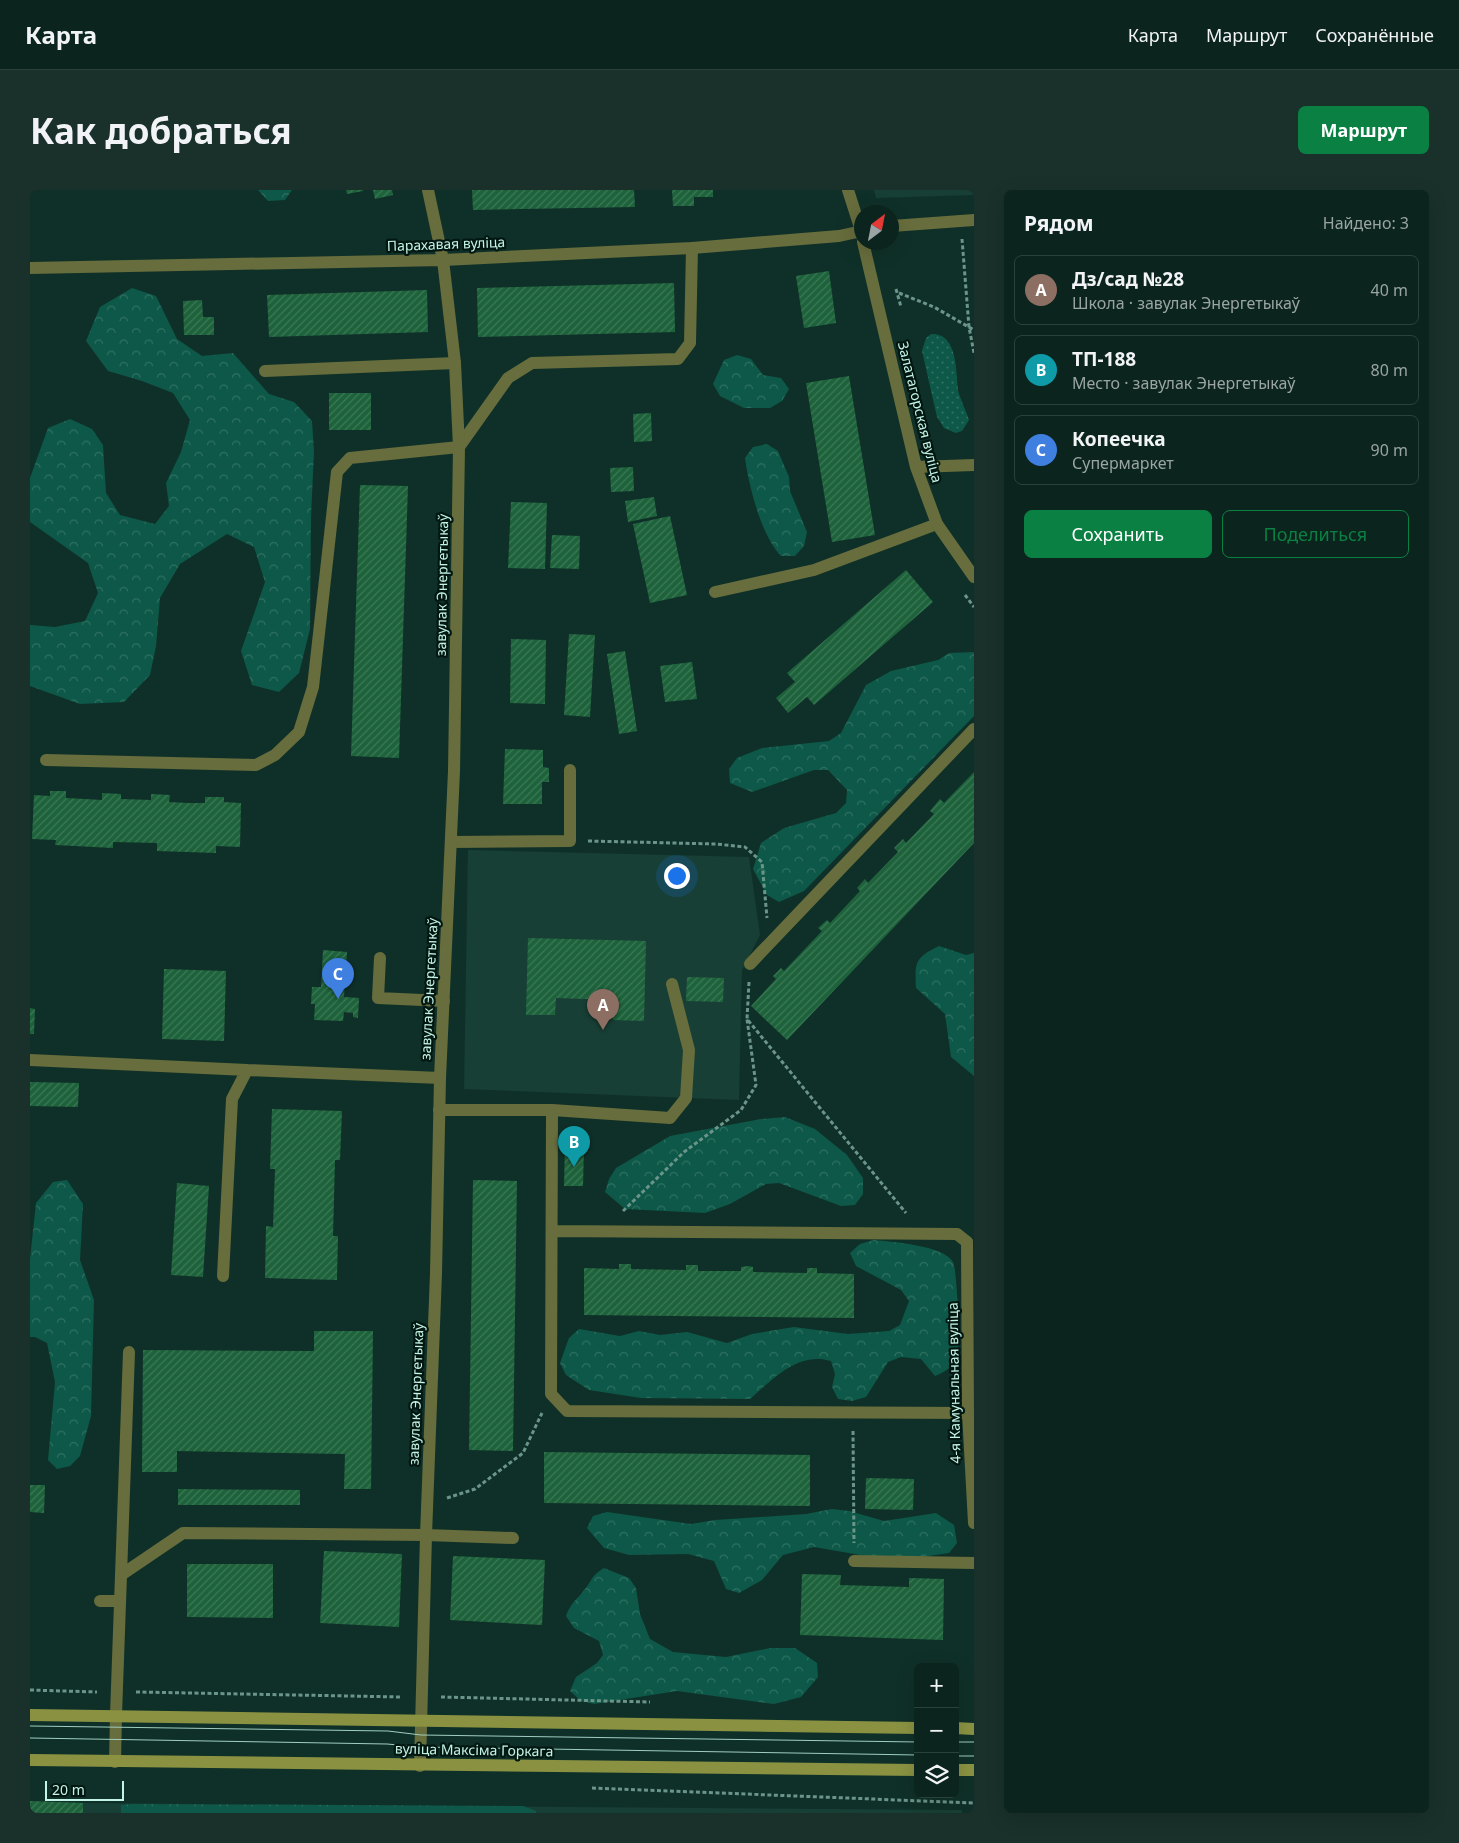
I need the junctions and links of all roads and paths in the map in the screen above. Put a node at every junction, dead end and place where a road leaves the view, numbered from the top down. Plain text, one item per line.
1 (428, 190) edge
2 (848, 190) edge
3 (854, 209) edge
4 (960, 220) junction
5 (974, 220) edge
6 (899, 225) edge
7 (854, 235) edge
8 (692, 248) junction
9 (865, 250) edge
10 (443, 260) junction
11 (30, 268) edge
12 (898, 293) dead end
13 (970, 327) junction
14 (974, 330) edge
15 (974, 353) edge
16 (455, 362) junction
17 (265, 371) dead end
18 (458, 447) junction
19 (974, 465) edge
20 (916, 467) junction
21 (937, 524) junction
22 (974, 577) edge
23 (715, 592) dead end
24 (974, 729) edge
25 (46, 760) dead end
26 (570, 770) dead end
27 (570, 841) junction
28 (452, 842) junction
29 (770, 943) junction
30 (380, 958) dead end
31 (750, 964) joint
32 (672, 984) dead end
33 (444, 1001) junction
34 (747, 1019) junction
35 (30, 1060) edge
36 (248, 1070) junction
37 (440, 1078) junction
38 (439, 1110) junction
39 (552, 1110) junction
40 (552, 1230) junction
41 (602, 1232) junction
42 (923, 1234) junction
43 (223, 1276) dead end
44 (129, 1352) dead end
45 (551, 1394) junction
46 (853, 1413) junction
47 (968, 1413) junction
48 (427, 1504) junction
49 (974, 1523) edge
50 (426, 1535) junction
51 (513, 1538) dead end
52 (854, 1561) joint
53 (974, 1563) edge
54 (121, 1575) junction
55 (100, 1601) dead end
56 (120, 1602) junction
57 (30, 1690) edge
58 (117, 1692) junction
59 (422, 1697) junction
60 (650, 1702) dead end
61 (30, 1714) edge
62 (116, 1715) junction
63 (422, 1720) junction
64 (914, 1728) edge
65 (959, 1728) edge
66 (974, 1729) edge
67 (30, 1760) edge
68 (115, 1762) junction
69 (420, 1766) junction
70 (914, 1770) edge
71 (959, 1770) edge
72 (974, 1770) edge

1 - 10 street, завулак Энергетыкаў
2 - 3 street, Залатагорская вуліца
4 - 5 street
4 - 6 street
4 - 13 path
7 - 8 street, Парахавая вуліца
8 - 10 street, Парахавая вуліца
8 - 18 street
9 - 20 street, Залатагорская вуліца
10 - 11 street, Парахавая вуліца
10 - 16 street, завулак Энергетыкаў
12 - 13 path
13 - 14 path
13 - 15 path
16 - 17 street
16 - 18 street, завулак Энергетыкаў
18 - 25 street
18 - 28 street, завулак Энергетыкаў
19 - 20 street
20 - 21 street, Залатагорская вуліца
21 - 22 street, Залатагорская вуліца
21 - 23 street
24 - 29 street
26 - 27 street
27 - 28 street
27 - 29 path
28 - 33 street, завулак Энергетыкаў
29 - 31 street
30 - 33 street
31 - 34 path
32 - 39 street
33 - 37 street, завулак Энергетыкаў
34 - 41 path
34 - 42 path
35 - 36 street
36 - 37 street
36 - 43 street
37 - 38 street, завулак Энергетыкаў
38 - 39 street
38 - 48 street, завулак Энергетыкаў
39 - 40 street
40 - 41 street
40 - 45 street
41 - 42 street
42 - 47 street, 4-я Камунальная вуліца
44 - 54 street
45 - 46 street
45 - 48 path
46 - 47 street
46 - 52 path
47 - 49 street, 4-я Камунальная вуліца
48 - 50 street, завулак Энергетыкаў
50 - 51 street
50 - 54 street
50 - 59 street, завулак Энергетыкаў
52 - 53 street
54 - 56 street
55 - 56 street
56 - 58 street
57 - 58 path
58 - 59 path
58 - 62 street
59 - 60 path
59 - 63 street, завулак Энергетыкаў
61 - 62 main road, вуліца Максіма Горкага
62 - 63 main road, вуліца Максіма Горкага
62 - 68 street
63 - 64 main road, вуліца Максіма Горкага
63 - 69 street, завулак Энергетыкаў
65 - 66 main road
67 - 68 main road, вуліца Максіма Горкага
68 - 69 main road, вуліца Максіма Горкага
69 - 70 main road, вуліца Максіма Горкага
71 - 72 main road

